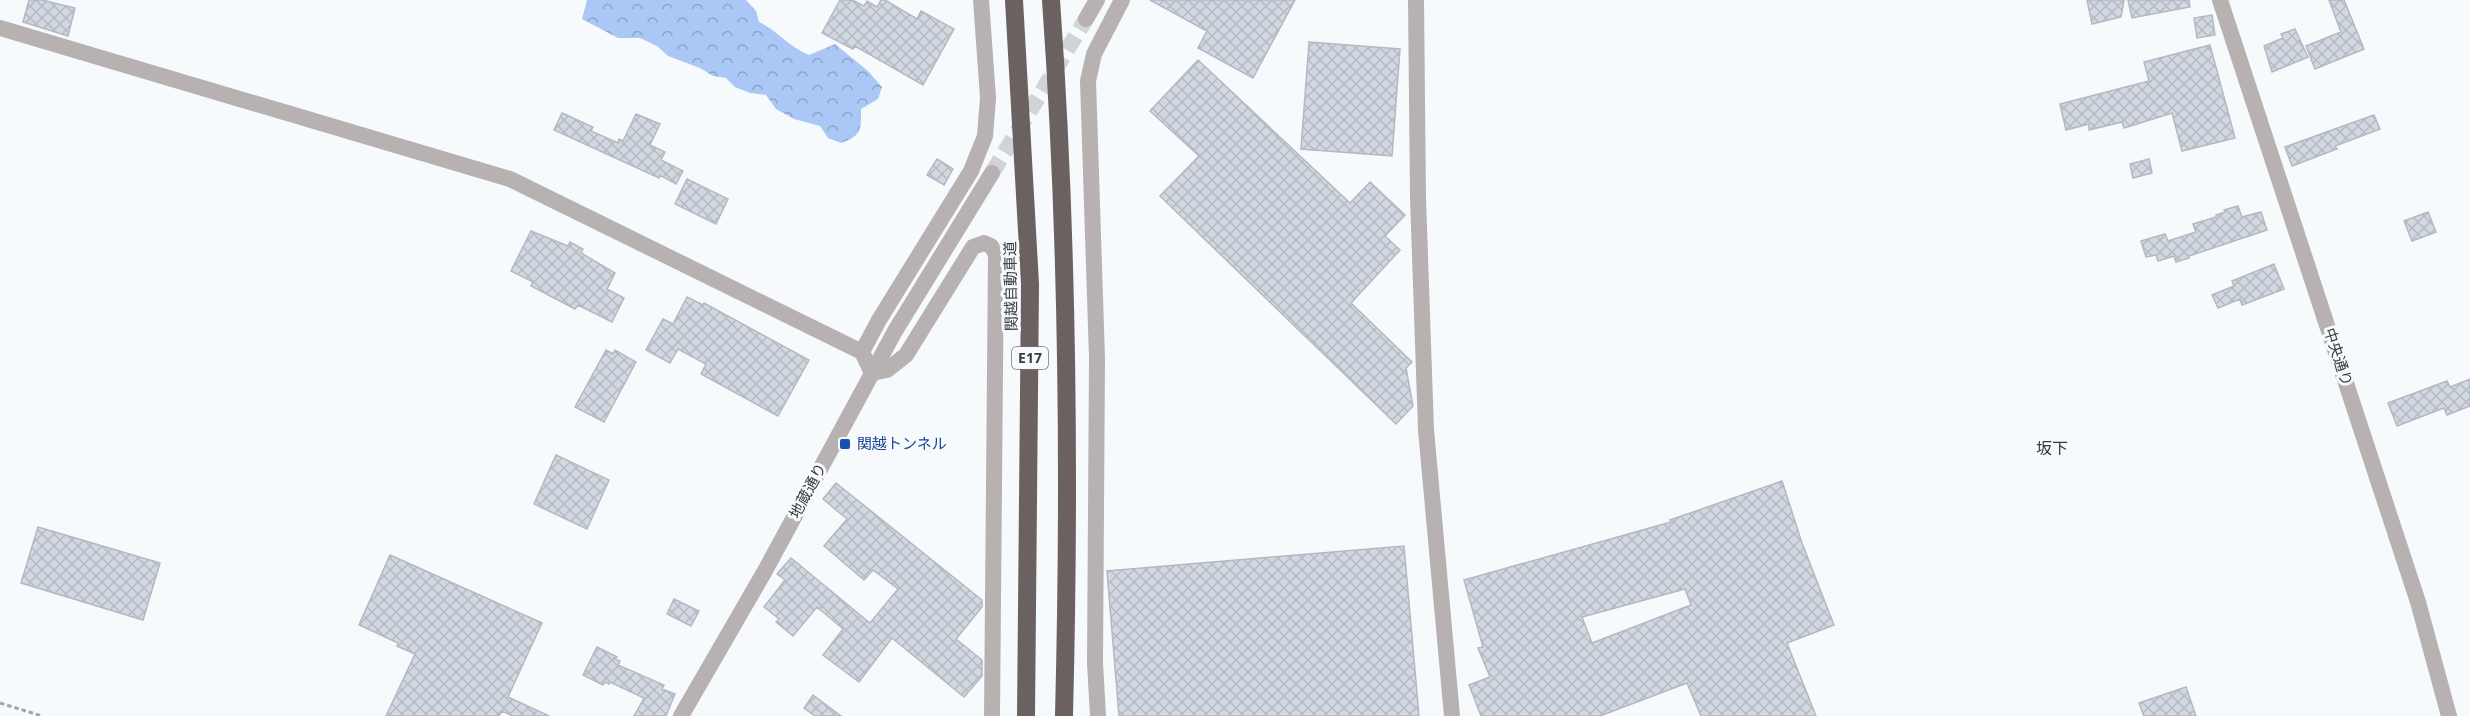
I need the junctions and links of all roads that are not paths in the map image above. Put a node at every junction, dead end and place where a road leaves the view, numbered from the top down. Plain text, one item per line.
1 (981, 0) edge
2 (1014, 0) edge
3 (1051, 0) edge
4 (1097, 0) edge
5 (1122, 0) edge
6 (1416, 0) edge
7 (2220, 0) edge
8 (1086, 19) tunnel mouth
9 (0, 28) edge
10 (992, 173) tunnel mouth
11 (862, 352) junction
12 (872, 372) junction
13 (1066, 626) junction
14 (681, 716) edge
15 (992, 716) edge
16 (1026, 716) edge
17 (1064, 716) edge
18 (1071, 716) edge
19 (1098, 716) edge
20 (1452, 716) edge
21 (2449, 716) edge

1 - 11 street
2 - 16 highway, 関越自動車道 / E17
3 - 13 highway, E17
4 - 8 street
5 - 19 street
6 - 20 street
7 - 21 street, 中央通り
9 - 11 street
10 - 12 street, 地蔵通り
11 - 12 street
12 - 14 street, 地蔵通り
12 - 15 street
13 - 17 highway, E17
13 - 18 highway

